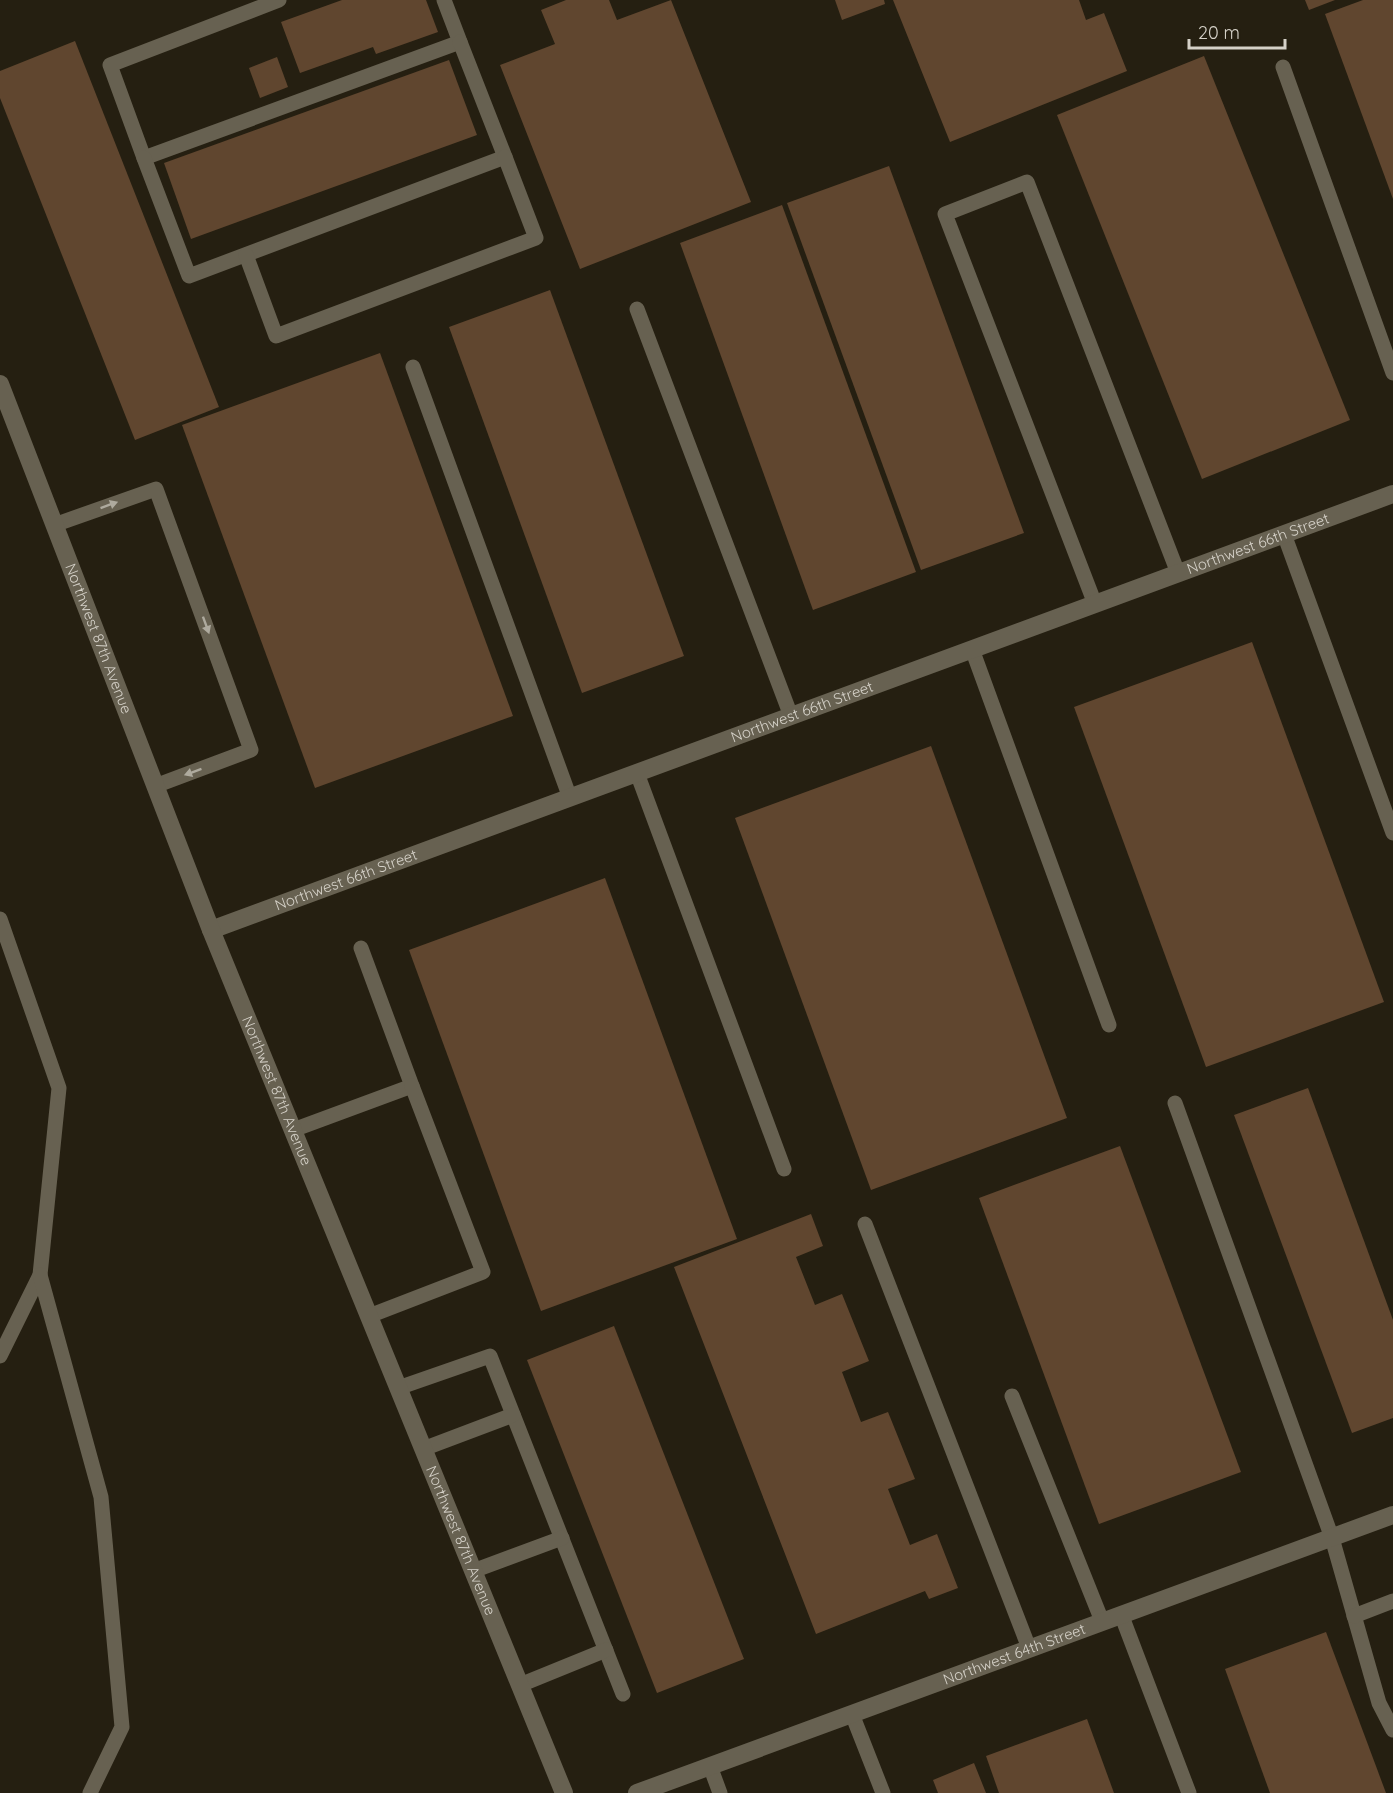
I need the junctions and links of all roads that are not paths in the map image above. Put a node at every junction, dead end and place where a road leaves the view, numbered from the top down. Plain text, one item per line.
1 (279, 0) edge
2 (444, 0) edge
3 (460, 42) junction
4 (1283, 67) dead end
5 (505, 157) junction
6 (144, 158) junction
7 (246, 255) junction
8 (637, 309) dead end
9 (413, 367) dead end
10 (1393, 373) edge
11 (0, 384) edge
12 (1393, 494) edge
13 (54, 525) junction
14 (1284, 534) junction
15 (1178, 573) junction
16 (1095, 604) junction
17 (972, 649) junction
18 (791, 716) junction
19 (637, 773) junction
20 (155, 786) junction
21 (570, 798) junction
22 (1393, 833) edge
23 (0, 919) edge
24 (211, 930) junction
25 (361, 948) dead end
26 (1109, 1025) dead end
27 (412, 1086) junction
28 (1175, 1102) dead end
29 (293, 1130) junction
30 (784, 1169) dead end
31 (865, 1224) dead end
32 (40, 1275) junction
33 (369, 1316) junction
34 (0, 1356) edge
35 (398, 1388) junction
36 (1012, 1396) dead end
37 (513, 1415) junction
38 (423, 1449) junction
39 (1393, 1515) edge
40 (561, 1538) junction
41 (1332, 1538) junction
42 (473, 1571) junction
43 (1393, 1601) edge
44 (1121, 1614) junction
45 (1354, 1616) junction
46 (1102, 1621) junction
47 (1029, 1648) junction
48 (606, 1650) junction
49 (520, 1686) junction
50 (623, 1694) dead end
51 (852, 1714) junction
52 (1393, 1730) edge
53 (710, 1766) junction
54 (90, 1793) edge
55 (564, 1793) edge
56 (637, 1793) edge
57 (720, 1793) edge
58 (883, 1793) edge
59 (1189, 1793) edge

1 - 6 lane
2 - 3 lane
3 - 5 lane
3 - 6 lane
4 - 10 lane
5 - 7 lane
5 - 7 lane
6 - 7 lane
8 - 18 lane
9 - 21 lane
11 - 13 street, Northwest 87th Avenue
12 - 14 street, Northwest 66th Street
13 - 20 street, Northwest 87th Avenue
13 -> 20 lane
14 - 15 street, Northwest 66th Street
14 - 22 lane
15 - 16 street, Northwest 66th Street
15 - 16 lane
16 - 17 street, Northwest 66th Street
17 - 18 street, Northwest 66th Street
17 - 26 lane
18 - 19 street, Northwest 66th Street
19 - 21 street, Northwest 66th Street
19 - 30 lane
20 - 24 street, Northwest 87th Avenue
21 - 24 street, Northwest 66th Street
23 - 32 lane
24 - 29 street, Northwest 87th Avenue
25 - 27 lane
27 - 29 lane
27 - 33 lane
28 - 41 lane
29 - 33 street, Northwest 87th Avenue
31 - 47 lane
32 - 34 lane
32 - 54 lane
33 - 35 street, Northwest 87th Avenue
35 - 37 lane
35 - 38 street, Northwest 87th Avenue
36 - 46 lane
37 - 38 lane
37 - 40 lane
38 - 42 street, Northwest 87th Avenue
39 - 41 street, Northwest 64th Street
40 - 42 lane
40 - 48 lane
41 - 44 street, Northwest 64th Street
41 - 45 lane
42 - 49 street, Northwest 87th Avenue
43 - 45 lane
44 - 46 street, Northwest 64th Street
44 - 59 lane
45 - 52 lane
46 - 47 street, Northwest 64th Street
47 - 51 street, Northwest 64th Street
48 - 49 lane
48 - 50 lane
49 - 55 street, Northwest 87th Avenue
51 - 53 street, Northwest 64th Street
51 - 58 lane
53 - 56 street, Northwest 64th Street
53 - 57 lane

